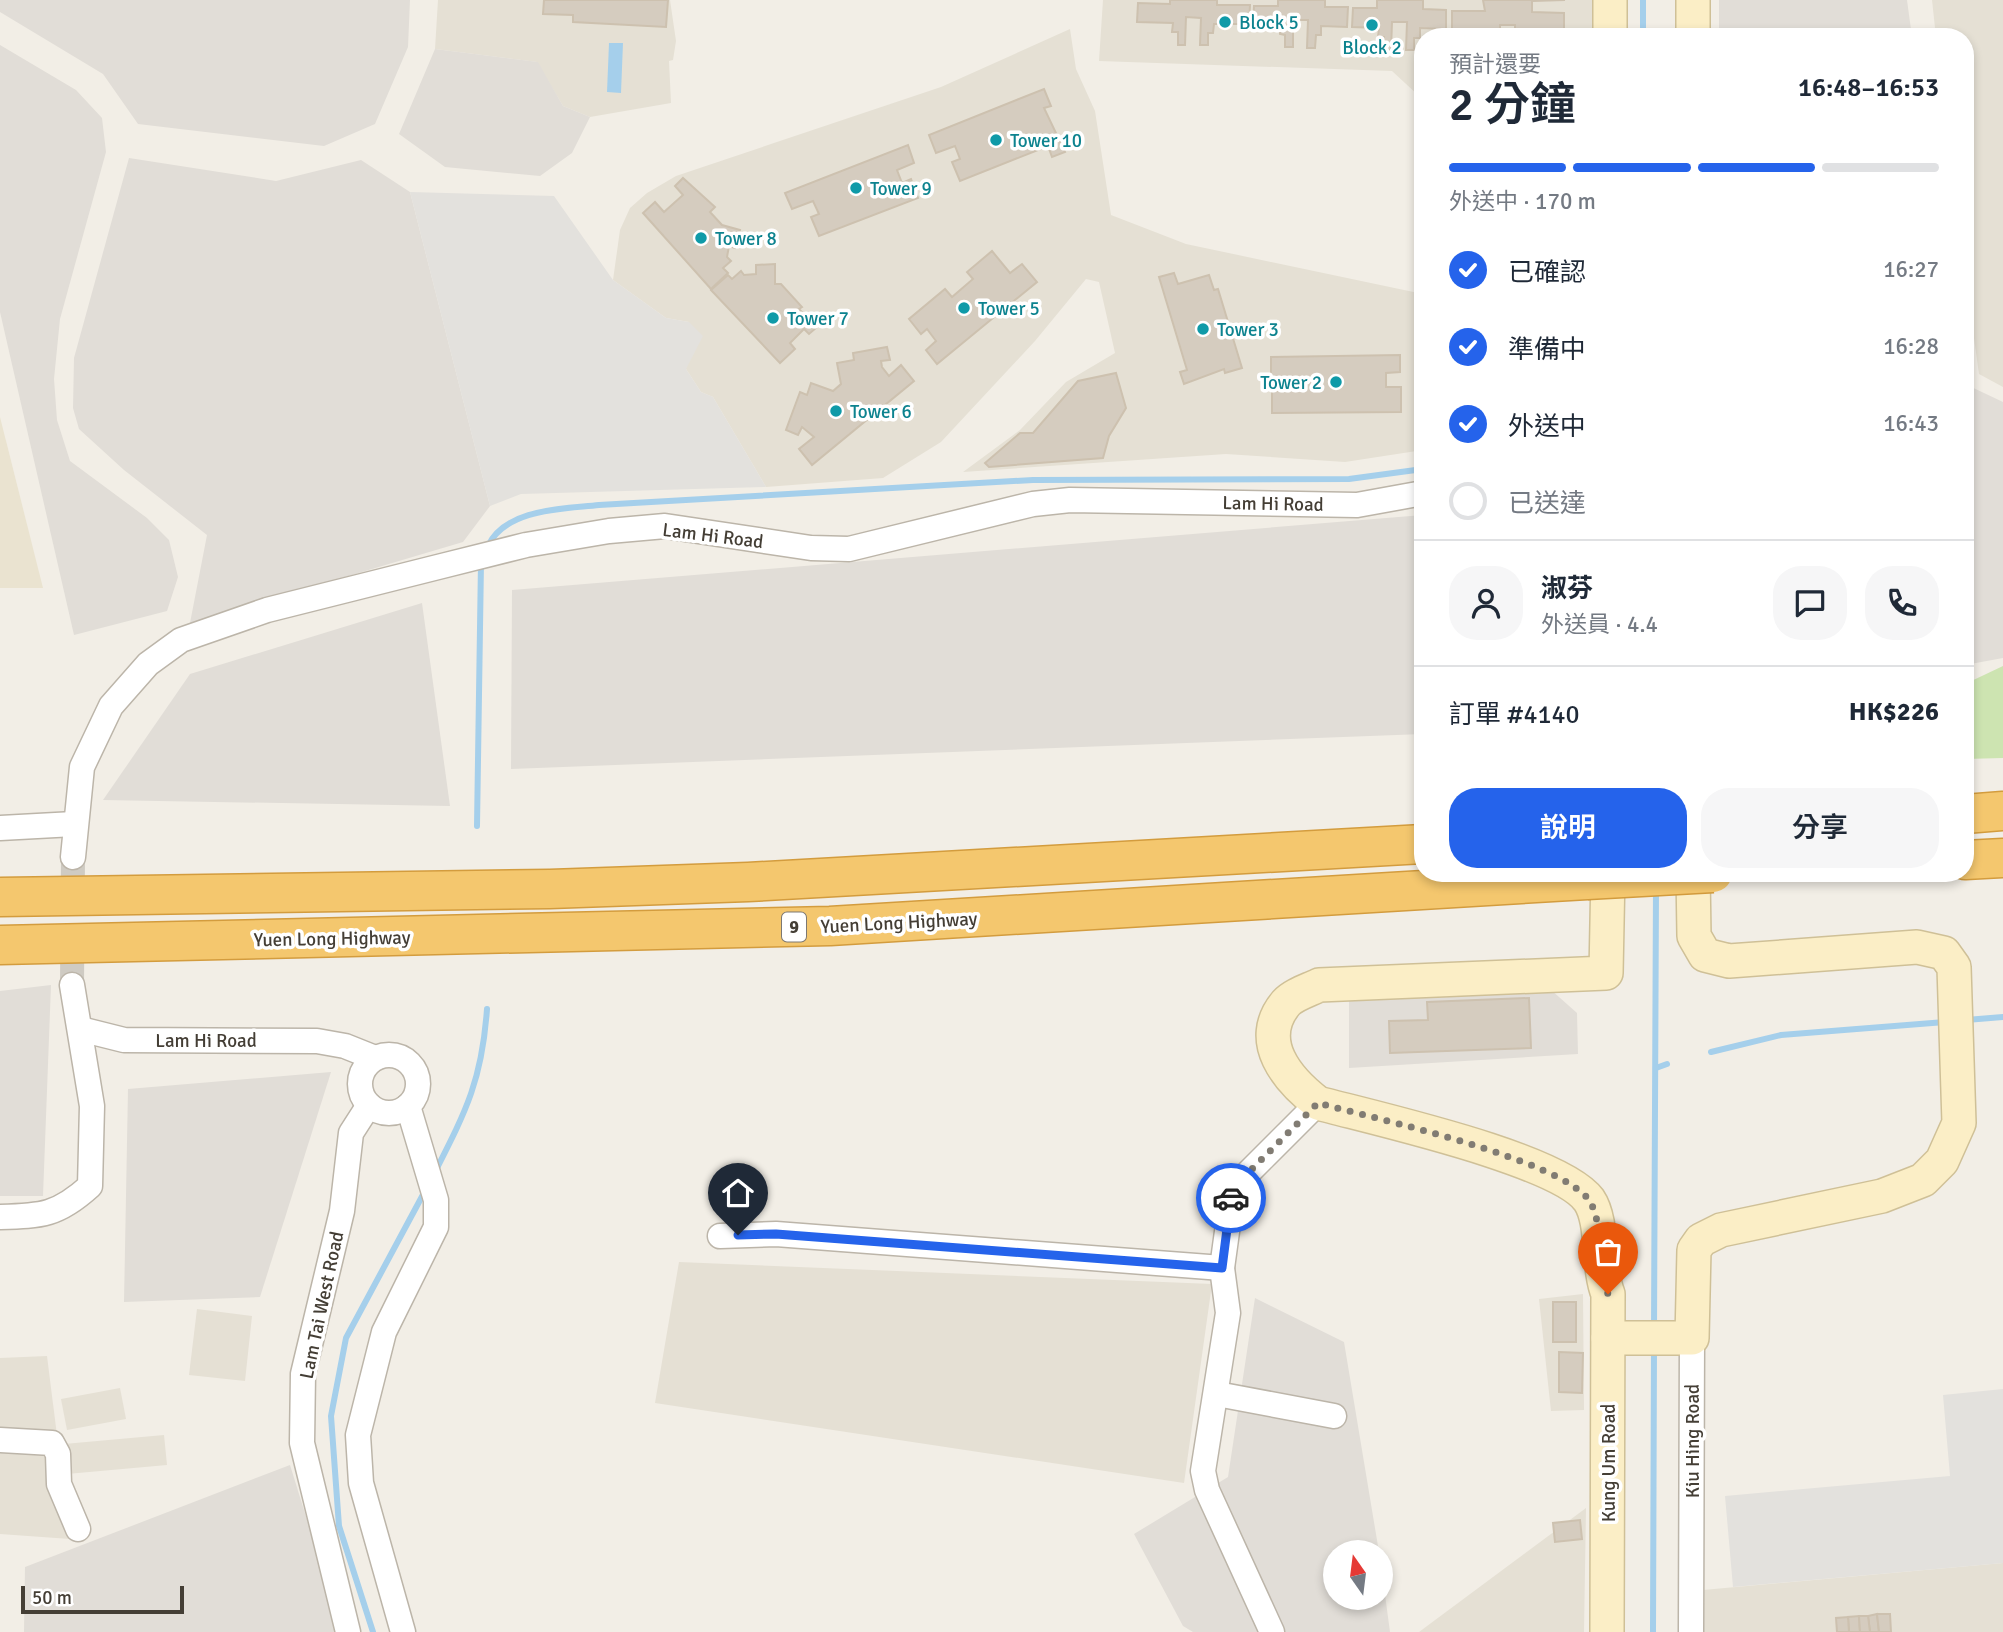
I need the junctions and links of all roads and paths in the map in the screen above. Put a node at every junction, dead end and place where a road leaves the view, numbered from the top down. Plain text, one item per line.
1 (1610, 0) edge
2 (1693, 0) edge
3 (1610, 28) edge
4 (1693, 28) edge
5 (1414, 495) edge
6 (2003, 811) edge
7 (1974, 813) edge
8 (74, 824) junction
9 (0, 828) edge
10 (1414, 845) edge
11 (73, 857) tunnel mouth
12 (2003, 858) edge
13 (1974, 860) edge
14 (1519, 882) edge
15 (1597, 882) edge
16 (1693, 882) edge
17 (0, 897) edge
18 (0, 945) edge
19 (72, 985) tunnel mouth
20 (80, 1029) junction
21 (375, 1058) junction
22 (1318, 1103) junction
23 (369, 1105) junction
24 (408, 1106) junction
25 (0, 1217) edge
26 (720, 1236) dead end
27 (1222, 1268) junction
28 (1608, 1338) junction
29 (1692, 1338) junction
30 (1217, 1394) junction
31 (1334, 1416) dead end
32 (0, 1440) edge
33 (78, 1529) dead end
34 (348, 1632) edge
35 (403, 1632) edge
36 (1272, 1632) edge
37 (1607, 1632) edge
38 (1691, 1632) edge

1 - 3 street
2 - 4 street
5 - 8 street, Lam Hi Road
6 - 7 highway
8 - 9 street
8 - 11 street, Lam Hi Road
10 - 17 highway
12 - 13 highway
14 - 18 highway, Yuen Long Highway / 9
15 - 22 street
16 - 29 street, Kiu Hing Road
19 - 20 street
20 - 21 street, Lam Hi Road
20 - 25 street
21 - 23 street
21 - 24 street, Lam Hi Road
22 - 27 street
22 - 28 street, Kung Um Road
23 - 24 street
23 - 34 street, Lam Tai West Road
24 - 35 street
26 - 27 street
27 - 30 street
28 - 29 street
28 - 37 street, Kung Um Road
29 - 38 street, Kiu Hing Road
30 - 31 street
30 - 36 street
32 - 33 street

